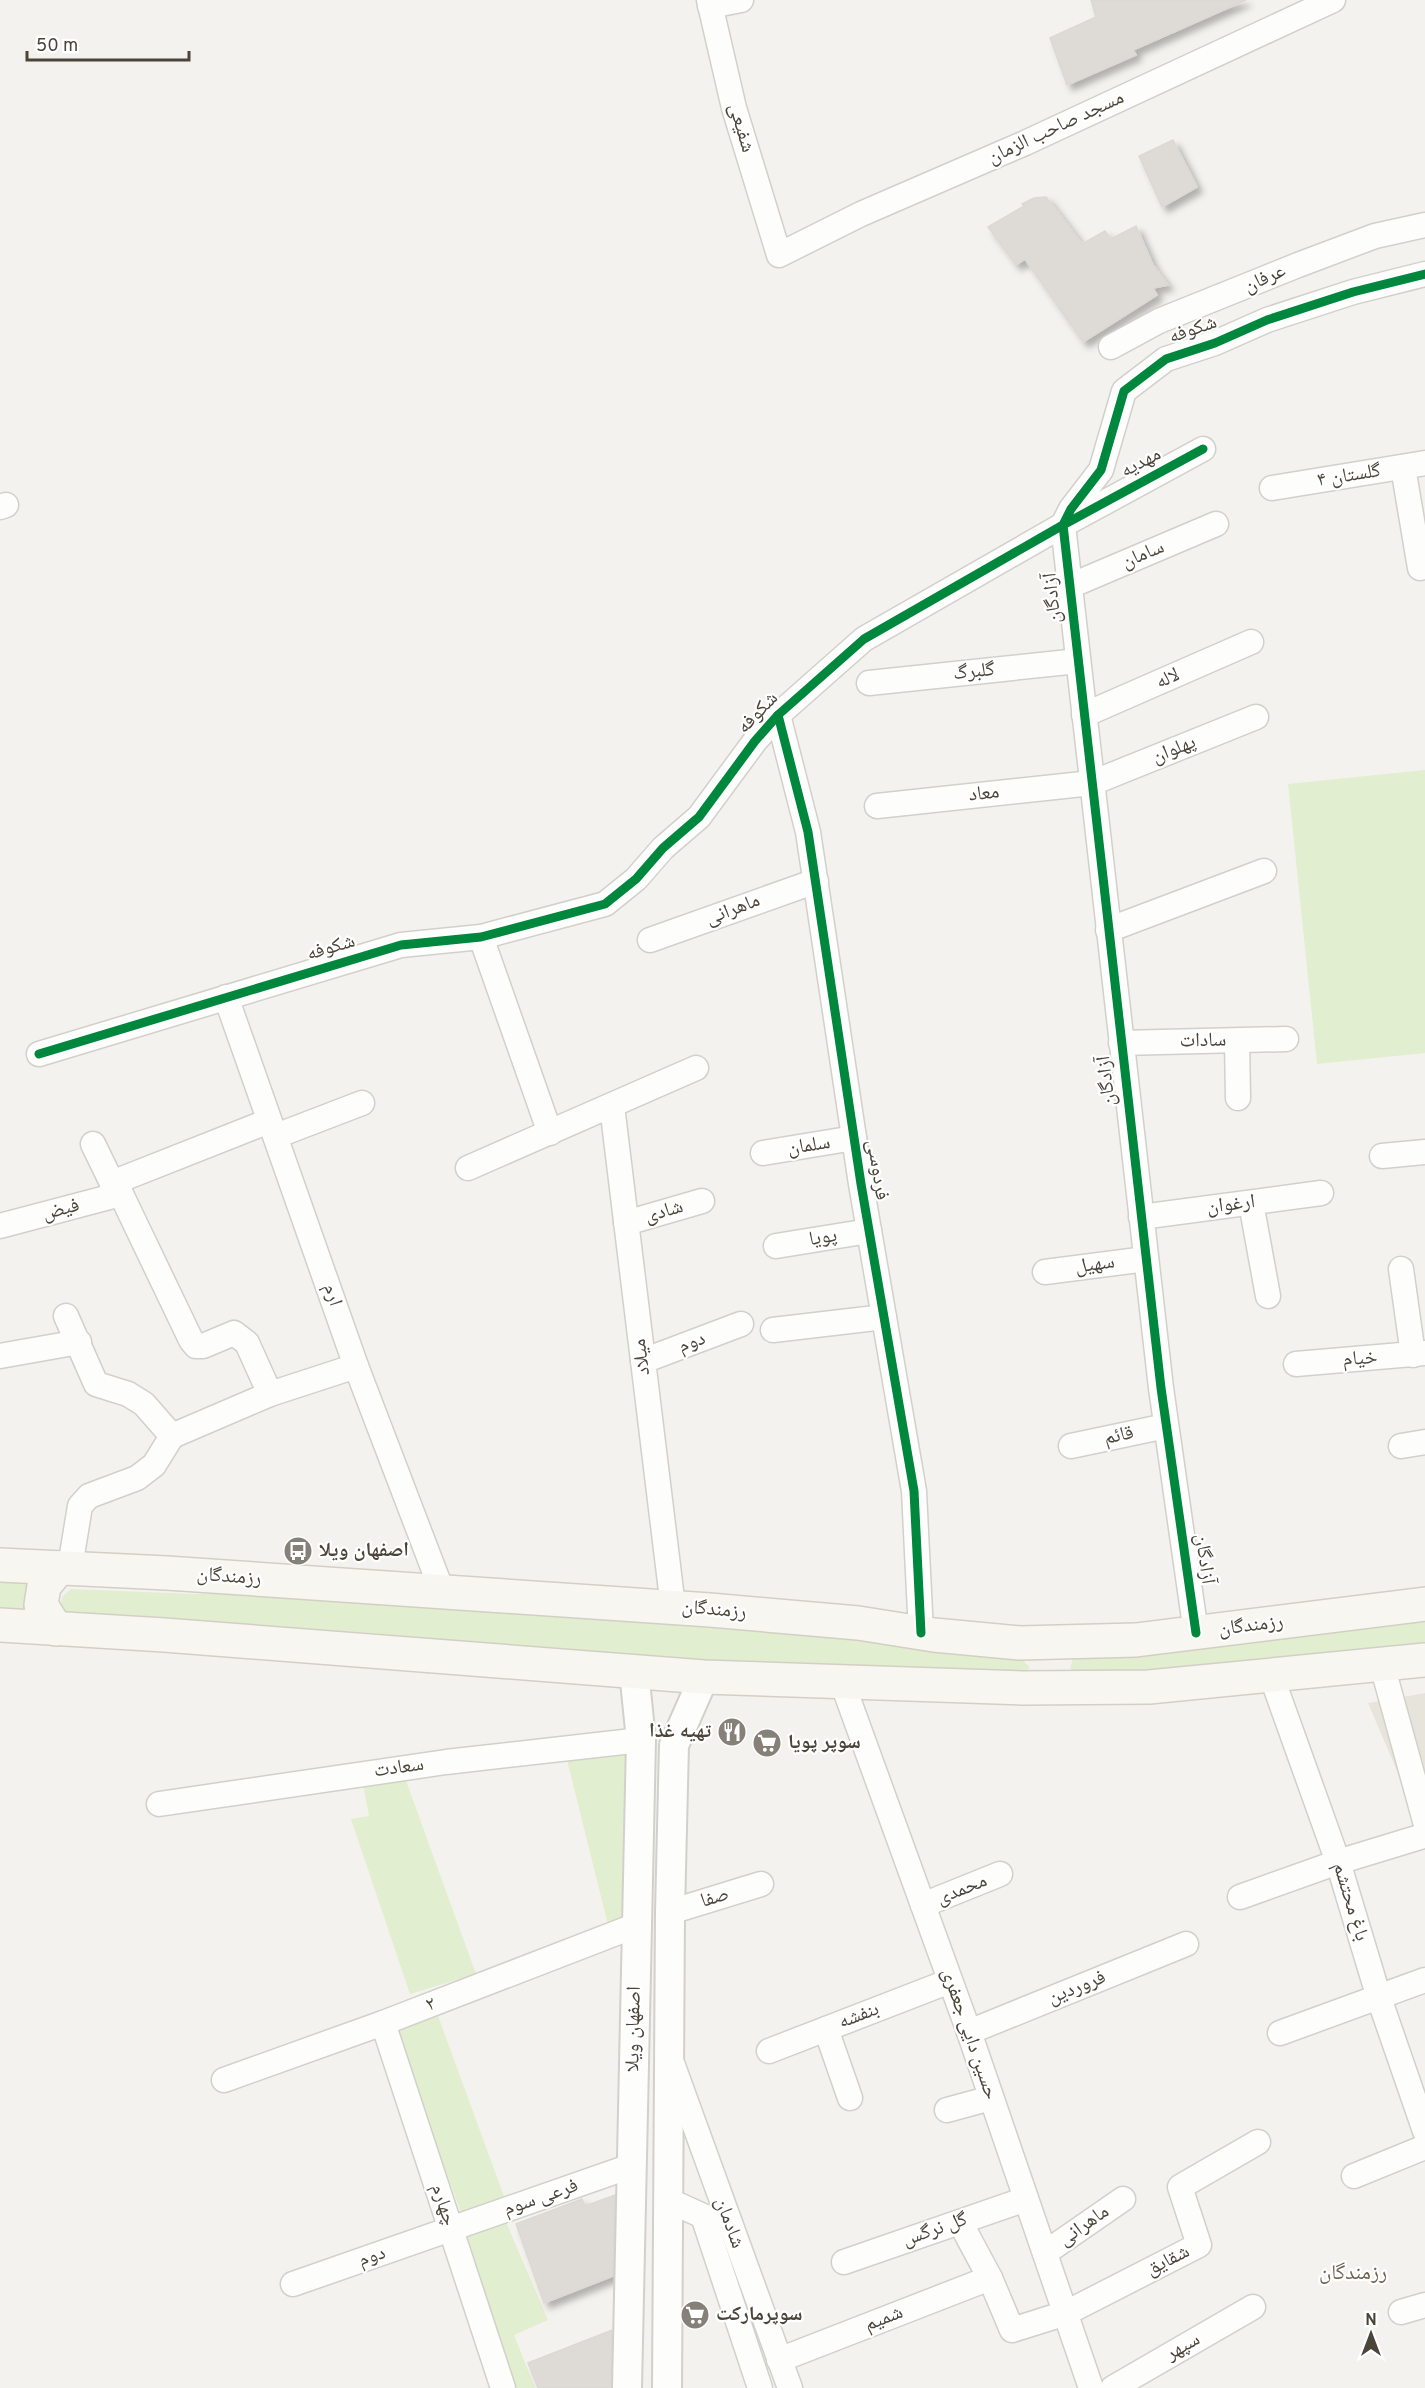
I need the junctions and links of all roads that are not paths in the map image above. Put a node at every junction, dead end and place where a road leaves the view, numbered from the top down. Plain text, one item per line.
1 (741, 0) edge
2 (1333, 0) edge
3 (709, 3) edge
4 (1425, 225) edge
5 (779, 255) joint
6 (1425, 274) edge
7 (1111, 347) dead end
8 (1203, 449) dead end
9 (1414, 465) edge
10 (1272, 488) dead end
11 (1216, 524) dead end
12 (1064, 525) junction
13 (1420, 568) dead end
14 (1070, 586) junction
15 (1251, 642) dead end
16 (1078, 661) junction
17 (869, 683) dead end
18 (778, 715) junction
19 (1084, 715) junction
20 (1256, 717) dead end
21 (1092, 783) junction
22 (877, 806) dead end
23 (1264, 871) dead end
24 (816, 881) junction
25 (1108, 930) junction
26 (482, 937) junction
27 (650, 940) dead end
28 (226, 997) junction
29 (1286, 1040) dead end
30 (1237, 1041) junction
31 (1121, 1043) junction
32 (39, 1054) dead end
33 (696, 1068) dead end
34 (1238, 1098) dead end
35 (362, 1103) dead end
36 (612, 1106) junction
37 (272, 1129) junction
38 (550, 1133) junction
39 (854, 1138) junction
40 (93, 1144) dead end
41 (1425, 1152) edge
42 (763, 1153) dead end
43 (1382, 1156) dead end
44 (468, 1168) dead end
45 (117, 1188) junction
46 (1321, 1193) dead end
47 (702, 1201) dead end
48 (1251, 1203) junction
49 (1141, 1217) junction
50 (626, 1223) junction
51 (0, 1226) edge
52 (869, 1231) junction
53 (776, 1246) dead end
54 (1146, 1259) junction
55 (1401, 1269) dead end
56 (1045, 1272) dead end
57 (1268, 1296) dead end
58 (66, 1316) dead end
59 (884, 1317) junction
60 (741, 1324) dead end
61 (773, 1330) dead end
62 (79, 1342) junction
63 (1419, 1354) edge
64 (0, 1356) edge
65 (643, 1361) junction
66 (1296, 1364) dead end
67 (356, 1366) junction
68 (270, 1394) junction
69 (1166, 1426) junction
70 (172, 1436) junction
71 (1425, 1442) edge
72 (1071, 1446) dead end
73 (1401, 1446) dead end
74 (0, 1565) edge
75 (64, 1567) junction
76 (442, 1591) junction
77 (1425, 1604) edge
78 (673, 1607) junction
79 (0, 1625) edge
80 (56, 1629) junction
81 (921, 1633) junction
82 (1196, 1633) junction
83 (1425, 1660) edge
84 (1382, 1665) junction
85 (634, 1671) junction
86 (1271, 1675) junction
87 (704, 1677) junction
88 (842, 1682) junction
89 (641, 1740) junction
90 (159, 1804) dead end
91 (1423, 1829) edge
92 (1338, 1862) junction
93 (1000, 1874) dead end
94 (761, 1884) dead end
95 (1240, 1897) dead end
96 (923, 1905) junction
97 (670, 1912) junction
98 (637, 1925) junction
99 (1186, 1944) dead end
100 (1425, 1980) edge
101 (950, 1981) junction
102 (1379, 1998) junction
103 (383, 2023) junction
104 (826, 2029) junction
105 (969, 2032) junction
106 (1280, 2033) dead end
107 (769, 2051) dead end
108 (670, 2058) junction
109 (224, 2080) dead end
110 (850, 2098) dead end
111 (991, 2098) junction
112 (947, 2110) dead end
113 (1425, 2131) edge
114 (1258, 2142) dead end
115 (1425, 2147) edge
116 (631, 2166) junction
117 (1354, 2176) dead end
118 (1026, 2199) junction
119 (1123, 2199) dead end
120 (669, 2200) junction
121 (960, 2222) junction
122 (451, 2229) junction
123 (1045, 2253) junction
124 (844, 2262) dead end
125 (990, 2278) junction
126 (293, 2284) dead end
127 (1425, 2305) edge
128 (1253, 2307) dead end
129 (1401, 2312) dead end
130 (1066, 2313) junction
131 (779, 2360) junction
132 (503, 2388) edge
133 (627, 2388) edge
134 (667, 2388) edge
135 (760, 2388) edge
136 (790, 2388) edge
137 (1091, 2388) edge
138 (1113, 2388) edge

1 - 3 street
2 - 5 street, مسجد صاحب الزمان
3 - 5 street, شفیعی
4 - 7 street, عرفان
6 - 12 street, شکوفه
8 - 12 street, مهدیه
9 - 10 street, گلستان ۴
9 - 13 street
11 - 14 street, سامان
12 - 14 street, آزادگان
12 - 18 street, شکوفه
14 - 16 street, آزادگان
15 - 19 street, لاله
16 - 17 street, گلبرگ
16 - 19 street, آزادگان
18 - 24 street, فردوسی
18 - 26 street, شکوفه
19 - 21 street, آزادگان
20 - 21 street, پهلوان
21 - 22 street, معاد
21 - 25 street, آزادگان
23 - 25 street
24 - 27 street, ماهرانی
24 - 39 street, فردوسی
25 - 31 street, آزادگان
26 - 28 street, شکوفه
26 - 38 street
28 - 32 street, شکوفه
28 - 37 street, ارم
29 - 30 street, سادات
30 - 31 street, سادات
30 - 34 street
31 - 49 street, آزادگان
33 - 36 street
35 - 37 street, فیض
36 - 38 street
36 - 50 street, میلاد
37 - 45 street, فیض
37 - 67 street, ارم
38 - 44 street
39 - 42 street, سلمان
39 - 52 street, فردوسی
40 - 45 street
41 - 43 street
45 - 51 street, فیض
45 - 68 street
46 - 48 street, ارغوان
47 - 50 street, شادی
48 - 49 street, ارغوان
48 - 57 street
49 - 54 street, آزادگان
50 - 65 street, میلاد
52 - 53 street, پویا
52 - 59 street, فردوسی
54 - 56 street, سهیل
54 - 69 street, آزادگان
55 - 63 street
58 - 62 street
59 - 61 street
59 - 81 street, فردوسی
60 - 65 street, دوم
62 - 64 street
62 - 70 street
63 - 66 street, خیام
65 - 78 street, میلاد
67 - 68 street
67 - 76 street, ارم
68 - 70 street
69 - 72 street, قائم
69 - 82 street, آزادگان
70 - 75 street
71 - 73 street
74 - 75 main road, رزمندگان
75 - 76 main road, رزمندگان
75 - 80 main road
76 - 78 main road, رزمندگان
77 - 82 main road, رزمندگان
78 - 81 main road, رزمندگان
79 - 80 main road
80 - 85 main road
81 - 82 main road, رزمندگان
83 - 84 main road
84 - 86 main road
84 - 91 street
85 - 87 main road
85 - 89 street, اصفهان ویلا
86 - 88 main road
86 - 92 street, باغ محتشم
87 - 88 main road
87 - 97 street, اصفهان ویلا
88 - 96 street, حسین دایی جعفری
89 - 90 street, سعادت
89 - 98 street, اصفهان ویلا
91 - 92 street
92 - 95 street
92 - 102 street, باغ محتشم
93 - 96 street, محمدی
94 - 97 street, صفا
96 - 101 street, حسین دایی جعفری
97 - 108 street, اصفهان ویلا
98 - 103 street, ۲
98 - 116 street, اصفهان ویلا
99 - 105 street, فروردین
100 - 102 street
101 - 104 street, بنفشه
101 - 105 street, حسین دایی جعفری
102 - 106 street
102 - 113 street, باغ محتشم
103 - 109 street, ۲
103 - 122 street, چهارم
104 - 107 street, بنفشه
104 - 110 street
105 - 111 street, حسین دایی جعفری
108 - 120 street, اصفهان ویلا
108 - 131 street, شادمان
111 - 112 street
111 - 118 street, حسین دایی جعفری
114 - 130 street, شقایق
115 - 117 street
116 - 122 street, فرعی سوم
116 - 133 street, اصفهان ویلا
118 - 121 street, گل نرگس
118 - 123 street, حسین دایی جعفری
119 - 123 street, ماهرانی
120 - 134 street, اصفهان ویلا
120 - 135 street, شادمان
121 - 124 street, گل نرگس
121 - 125 street
122 - 126 street, دوم
122 - 132 street, چهارم
123 - 130 street, حسین دایی جعفری
125 - 130 street
125 - 131 street, شمیم
127 - 129 street
128 - 138 street, سپهر
130 - 137 street, حسین دایی جعفری
131 - 136 street, شادمان

